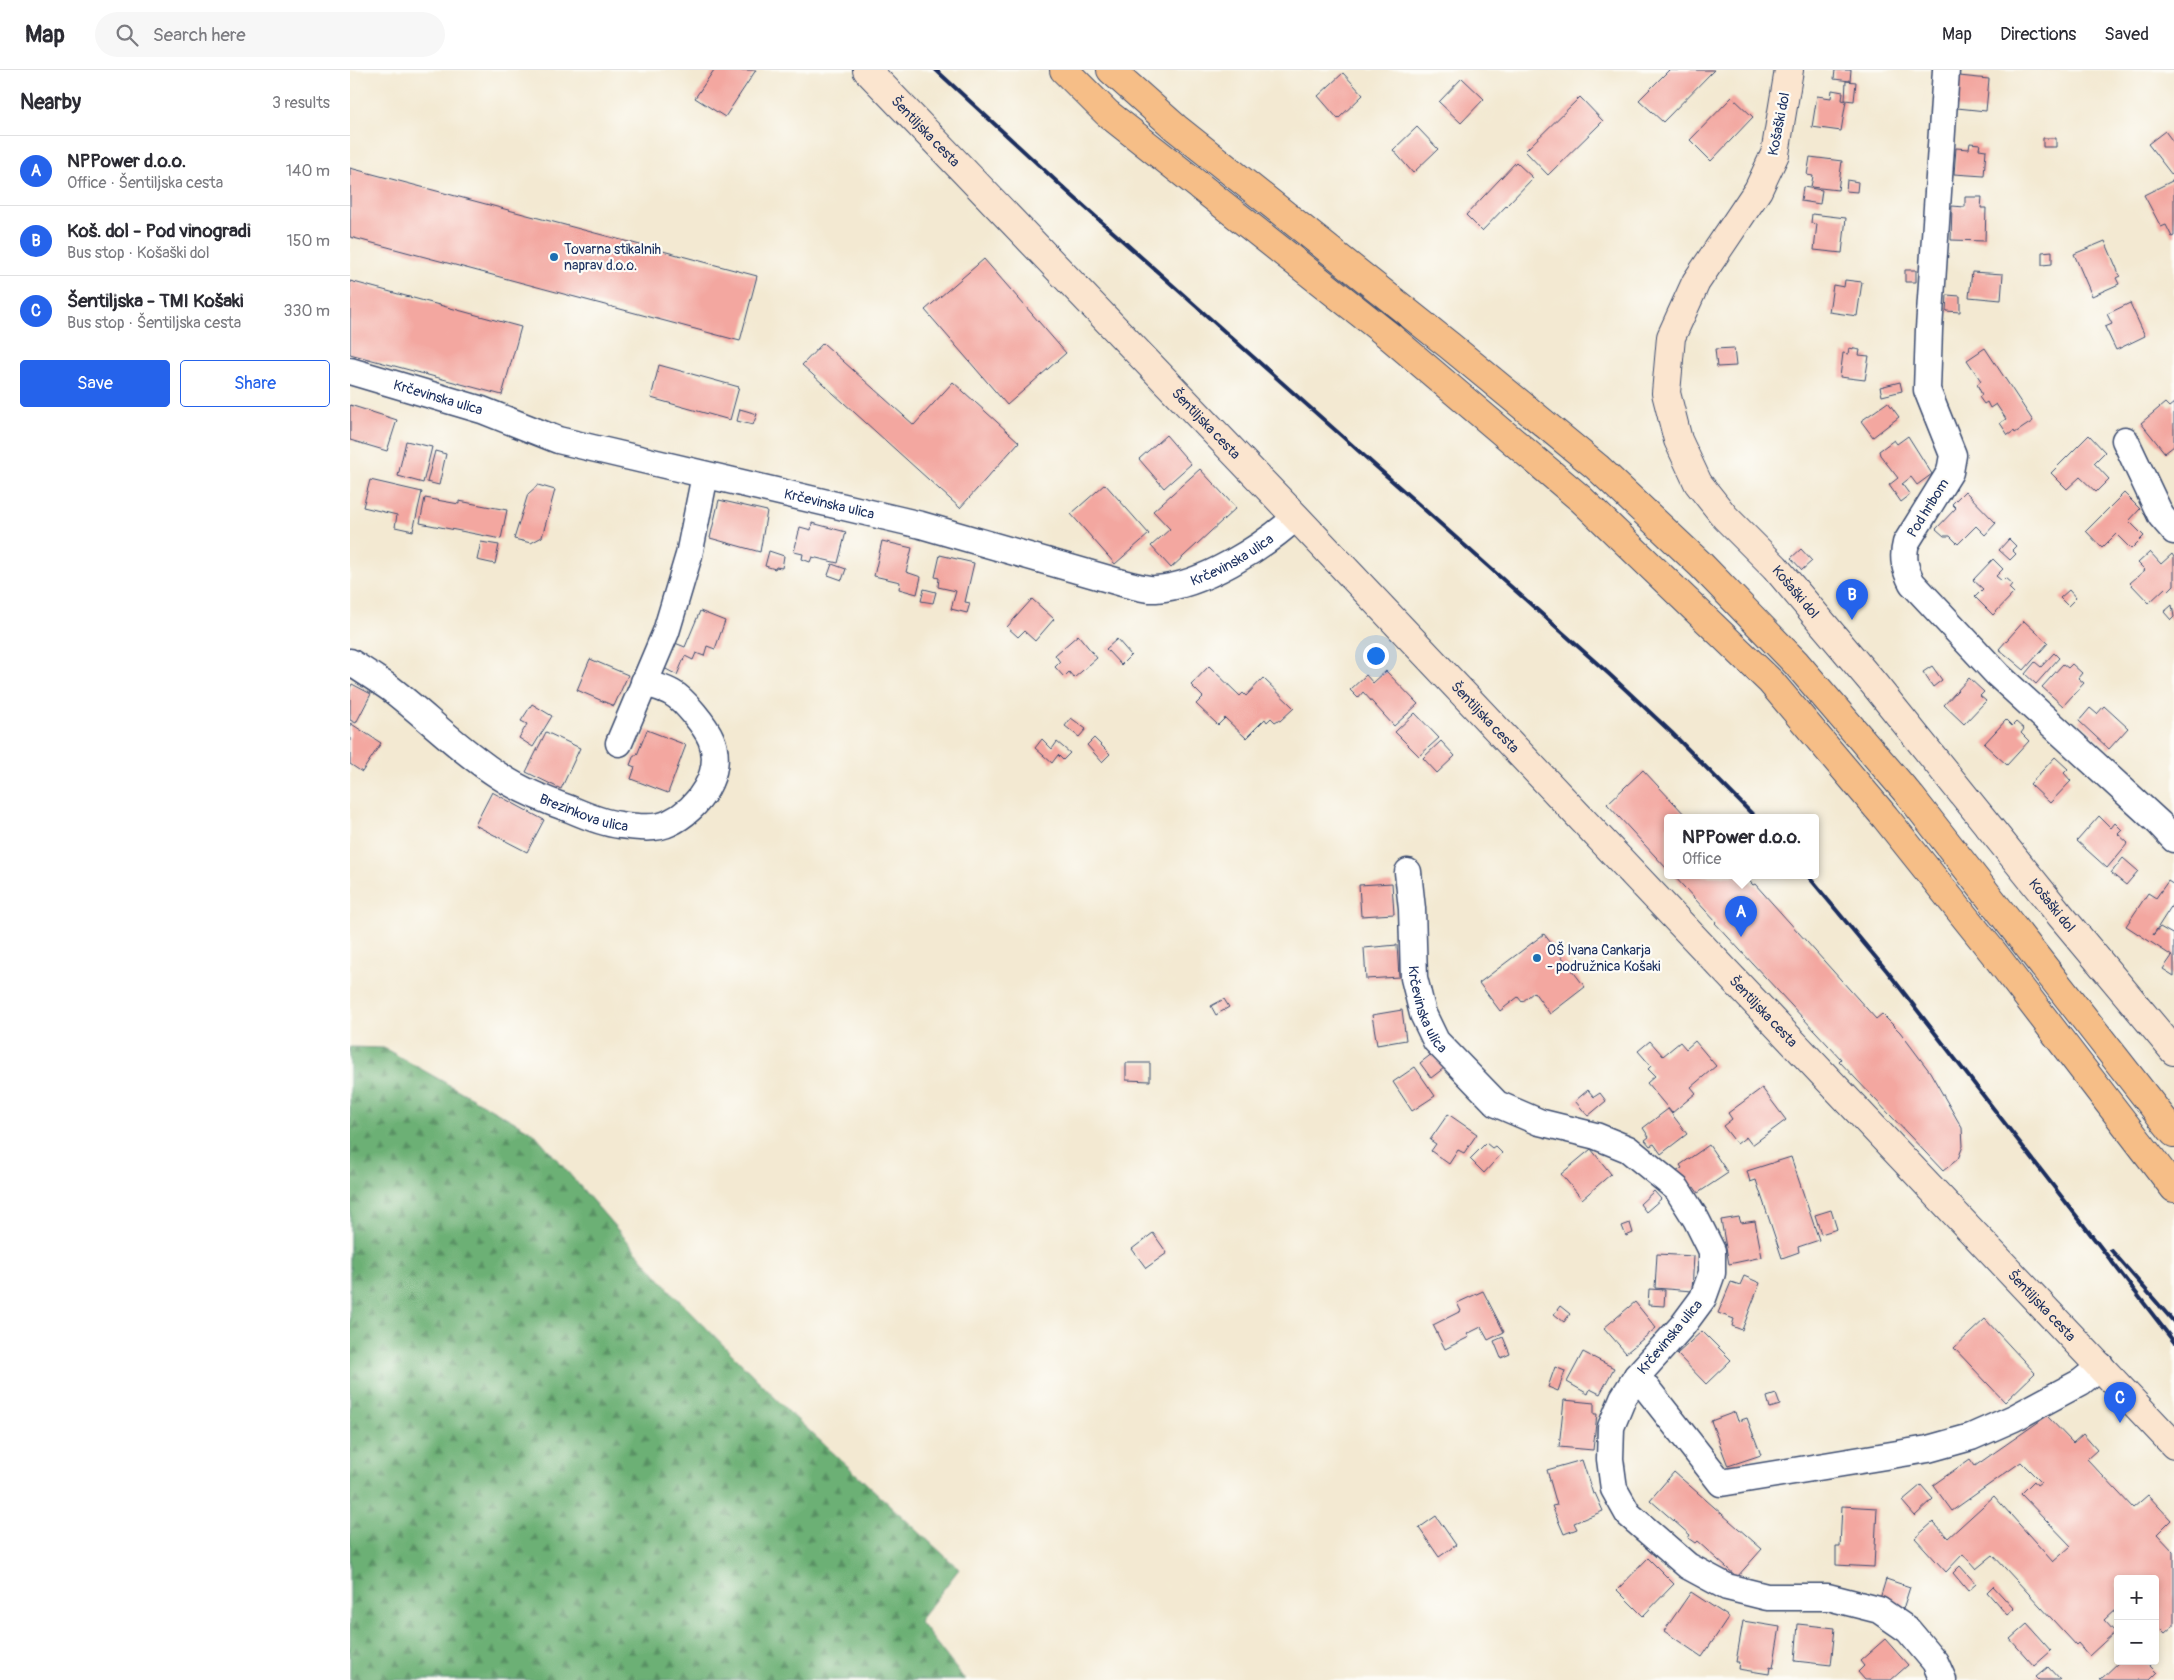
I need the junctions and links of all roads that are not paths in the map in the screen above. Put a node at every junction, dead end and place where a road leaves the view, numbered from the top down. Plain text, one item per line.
1 (867, 70) edge
2 (1064, 70) edge
3 (1112, 70) edge
4 (1789, 70) edge
5 (1946, 70) edge
6 (350, 371) edge
7 (2125, 440) dead end
8 (705, 475) junction
9 (1296, 517) junction
10 (2174, 531) edge
11 (350, 662) edge
12 (644, 682) junction
13 (619, 743) dead end
14 (2174, 839) edge
15 (1408, 872) dead end
16 (2171, 1040) edge
17 (2174, 1133) edge
18 (2174, 1188) edge
19 (2101, 1366) junction
20 (1637, 1376) junction
21 (2174, 1444) edge
22 (1943, 1680) edge

1 - 9 street, Šentiljska cesta
2 - 18 highway
3 - 17 highway
4 - 16 street, Košaški dol
5 - 14 street, Pod hribom
6 - 8 street, Krčevinska ulica
7 - 10 street
8 - 9 street, Krčevinska ulica
8 - 12 street
9 - 19 street, Šentiljska cesta
11 - 12 street, Brezinkova ulica
12 - 13 street
15 - 20 street, Krčevinska ulica
19 - 20 street
19 - 21 street, Šentiljska cesta
20 - 22 street, Krčevinska ulica

